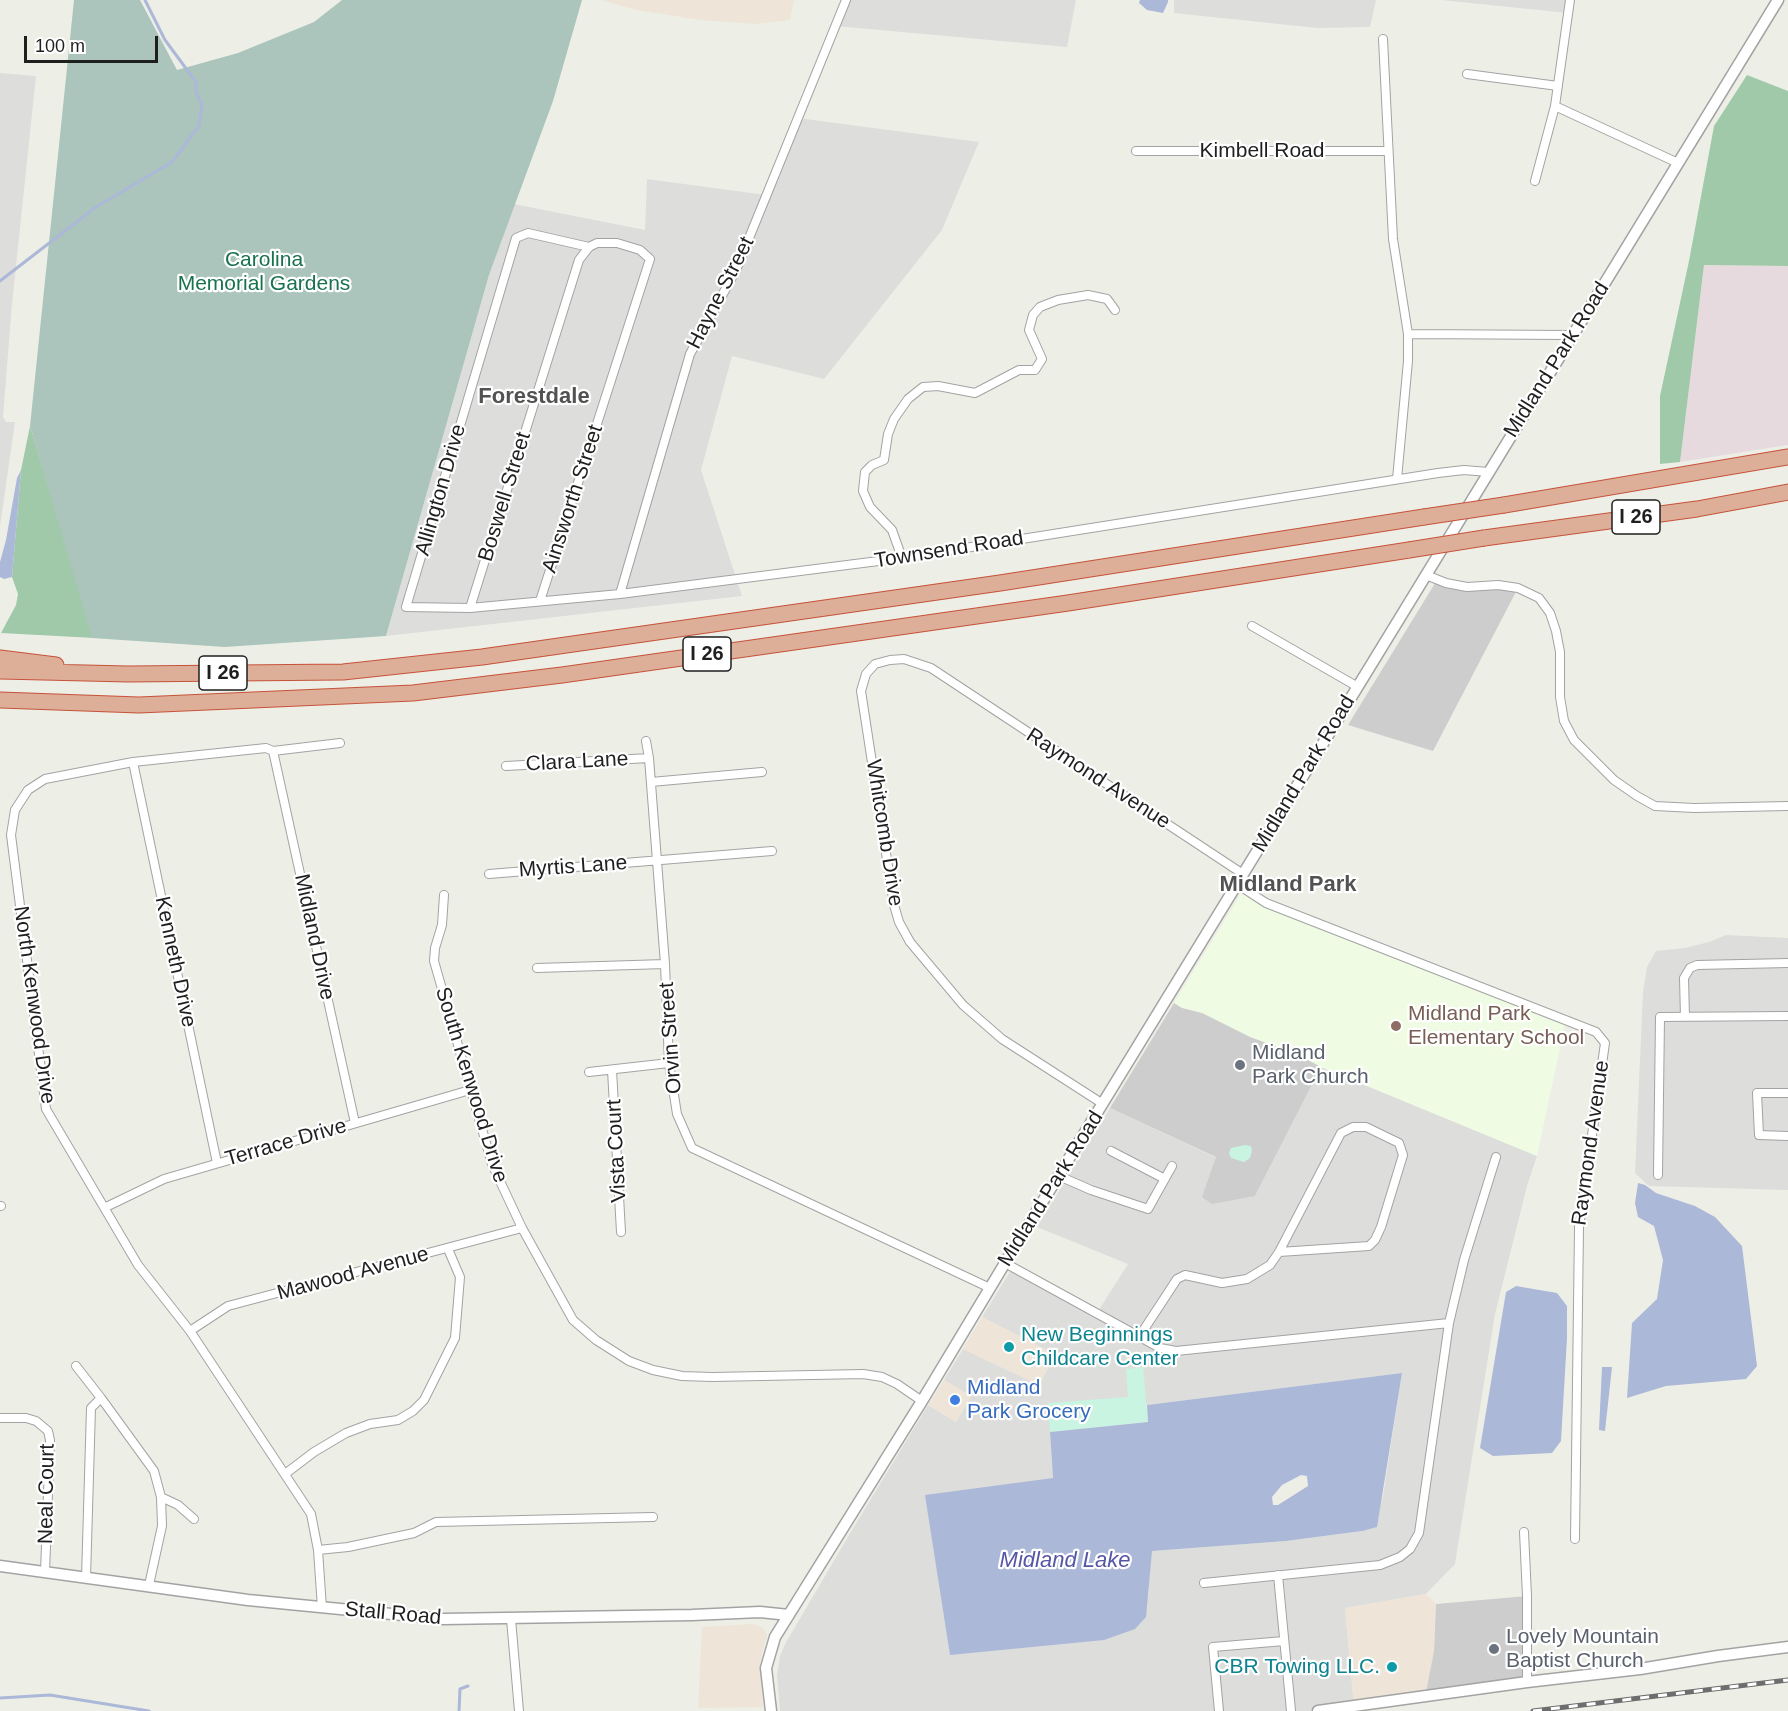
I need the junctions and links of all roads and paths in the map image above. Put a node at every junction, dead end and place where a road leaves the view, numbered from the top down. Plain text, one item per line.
1 (846, 0) edge
2 (1570, 0) edge
3 (1778, 0) edge
4 (1383, 39) dead end
5 (1467, 74) dead end
6 (1558, 86) junction
7 (1555, 106) junction
8 (1136, 151) dead end
9 (1388, 151) junction
10 (1678, 163) junction
11 (1534, 181) dead end
12 (589, 247) junction
13 (1115, 310) dead end
14 (1408, 334) junction
15 (1572, 335) junction
16 (1788, 457) edge
17 (1488, 472) junction
18 (1397, 479) junction
19 (1788, 492) edge
20 (902, 558) junction
21 (1426, 575) junction
22 (620, 594) junction
23 (540, 601) junction
24 (406, 607) joint
25 (470, 608) junction
26 (1252, 626) dead end
27 (0, 658) edge
28 (0, 671) edge
29 (128, 674) junction
30 (953, 683) joint
31 (1358, 687) junction
32 (0, 700) edge
33 (646, 741) dead end
34 (340, 742) dead end
35 (273, 751) junction
36 (649, 758) junction
37 (133, 762) junction
38 (506, 766) dead end
39 (762, 772) dead end
40 (651, 782) junction
41 (1788, 806) edge
42 (772, 851) dead end
43 (657, 861) junction
44 (489, 874) dead end
45 (1240, 879) junction
46 (444, 895) dead end
47 (1788, 963) edge
48 (665, 964) junction
49 (537, 968) dead end
50 (1788, 1016) edge
51 (1685, 1017) junction
52 (669, 1063) junction
53 (612, 1070) junction
54 (589, 1072) dead end
55 (470, 1090) junction
56 (1788, 1094) edge
57 (1103, 1104) junction
58 (355, 1123) junction
59 (1788, 1136) edge
60 (1111, 1151) dead end
61 (1496, 1157) dead end
62 (217, 1163) junction
63 (1172, 1166) dead end
64 (1658, 1175) dead end
65 (1059, 1176) junction
66 (1165, 1179) junction
67 (106, 1207) junction
68 (522, 1228) junction
69 (621, 1232) dead end
70 (448, 1249) junction
71 (1280, 1252) junction
72 (1005, 1263) junction
73 (990, 1288) junction
74 (1449, 1323) junction
75 (190, 1331) junction
76 (1139, 1337) junction
77 (76, 1366) dead end
78 (101, 1398) junction
79 (922, 1401) junction
80 (0, 1418) edge
81 (285, 1474) junction
82 (161, 1497) junction
83 (653, 1517) dead end
84 (194, 1519) dead end
85 (1524, 1532) dead end
86 (1575, 1539) dead end
87 (318, 1550) junction
88 (0, 1566) edge
89 (45, 1572) junction
90 (1278, 1575) junction
91 (86, 1578) junction
92 (1203, 1583) dead end
93 (149, 1585) junction
94 (322, 1608) junction
95 (789, 1615) junction
96 (511, 1619) junction
97 (1284, 1641) junction
98 (1788, 1647) edge
99 (1527, 1682) junction
100 (519, 1711) edge
101 (771, 1711) edge
102 (1220, 1711) edge
103 (1291, 1711) edge
104 (1318, 1711) edge

1 - 22 street, Hayne Street
2 - 6 street
3 - 10 street, Midland Park Road
4 - 9 street
5 - 6 street
6 - 7 street
7 - 10 street
7 - 11 street
8 - 9 street, Kimbell Road
9 - 14 street
10 - 15 street, Midland Park Road
12 - 23 street, Ainsworth Street
12 - 24 street, Allington Drive
12 - 25 street, Boswell Street
13 - 20 street
14 - 15 street
14 - 18 street
15 - 17 street, Midland Park Road
16 - 29 highway, I 26, bridge
17 - 18 street, Townsend Road
17 - 21 street, Midland Park Road
18 - 20 street, Townsend Road
19 - 32 highway, I 26, bridge
20 - 22 street, Townsend Road
21 - 31 street, Midland Park Road
21 - 41 street
22 - 23 street, Townsend Road
23 - 25 street, Townsend Road
24 - 25 street, Townsend Road
26 - 31 street
27 - 29 highway
28 - 29 highway, I 26
30 - 45 street, Raymond Avenue
30 - 57 street, Whitcomb Drive
31 - 45 street, Midland Park Road
33 - 36 street, Orvin Street
34 - 35 street, North Kenwood Drive
35 - 37 street, North Kenwood Drive
35 - 58 street, Midland Drive
36 - 38 street, Clara Lane
36 - 40 street, Orvin Street
37 - 62 street, Kenneth Drive
37 - 67 street, North Kenwood Drive
39 - 40 street
40 - 43 street, Orvin Street
42 - 43 street, Myrtis Lane
43 - 44 street, Myrtis Lane
43 - 48 street, Orvin Street
45 - 57 street, Midland Park Road
45 - 86 street, Raymond Avenue
46 - 55 street, South Kenwood Drive
47 - 51 street
48 - 49 street
48 - 52 street, Orvin Street
50 - 51 street
51 - 64 street
52 - 53 street
52 - 73 street, Orvin Street
53 - 54 street
53 - 69 street, Vista Court
55 - 58 street, Terrace Drive
55 - 68 street, South Kenwood Drive
56 - 59 street
57 - 65 street, Midland Park Road
58 - 62 street, Terrace Drive
60 - 66 street
61 - 74 street
62 - 67 street, Terrace Drive
63 - 66 street
65 - 66 street
65 - 72 street, Midland Park Road
67 - 75 street, North Kenwood Drive
68 - 70 street, Mawood Avenue
68 - 79 street, South Kenwood Drive
70 - 75 street, Mawood Avenue
70 - 81 street
71 - 71 street
71 - 76 street
72 - 73 street, Midland Park Road
72 - 76 street
73 - 79 street, Midland Park Road
74 - 76 street
74 - 90 street
75 - 81 street, North Kenwood Drive
77 - 78 street
78 - 82 street
78 - 91 street
79 - 95 street, Midland Park Road
80 - 89 street, Neal Court
81 - 87 street, North Kenwood Drive
82 - 84 street
82 - 93 street
83 - 87 street
85 - 99 street
87 - 94 street, North Kenwood Drive
88 - 89 street, Stall Road
89 - 91 street, Stall Road
90 - 92 street
90 - 97 street
91 - 93 street, Stall Road
93 - 94 street, Stall Road
94 - 96 street, Stall Road
95 - 96 street, Stall Road
95 - 101 street, Midland Park Road
96 - 100 street
97 - 102 street
97 - 103 street
98 - 99 street
99 - 104 street

